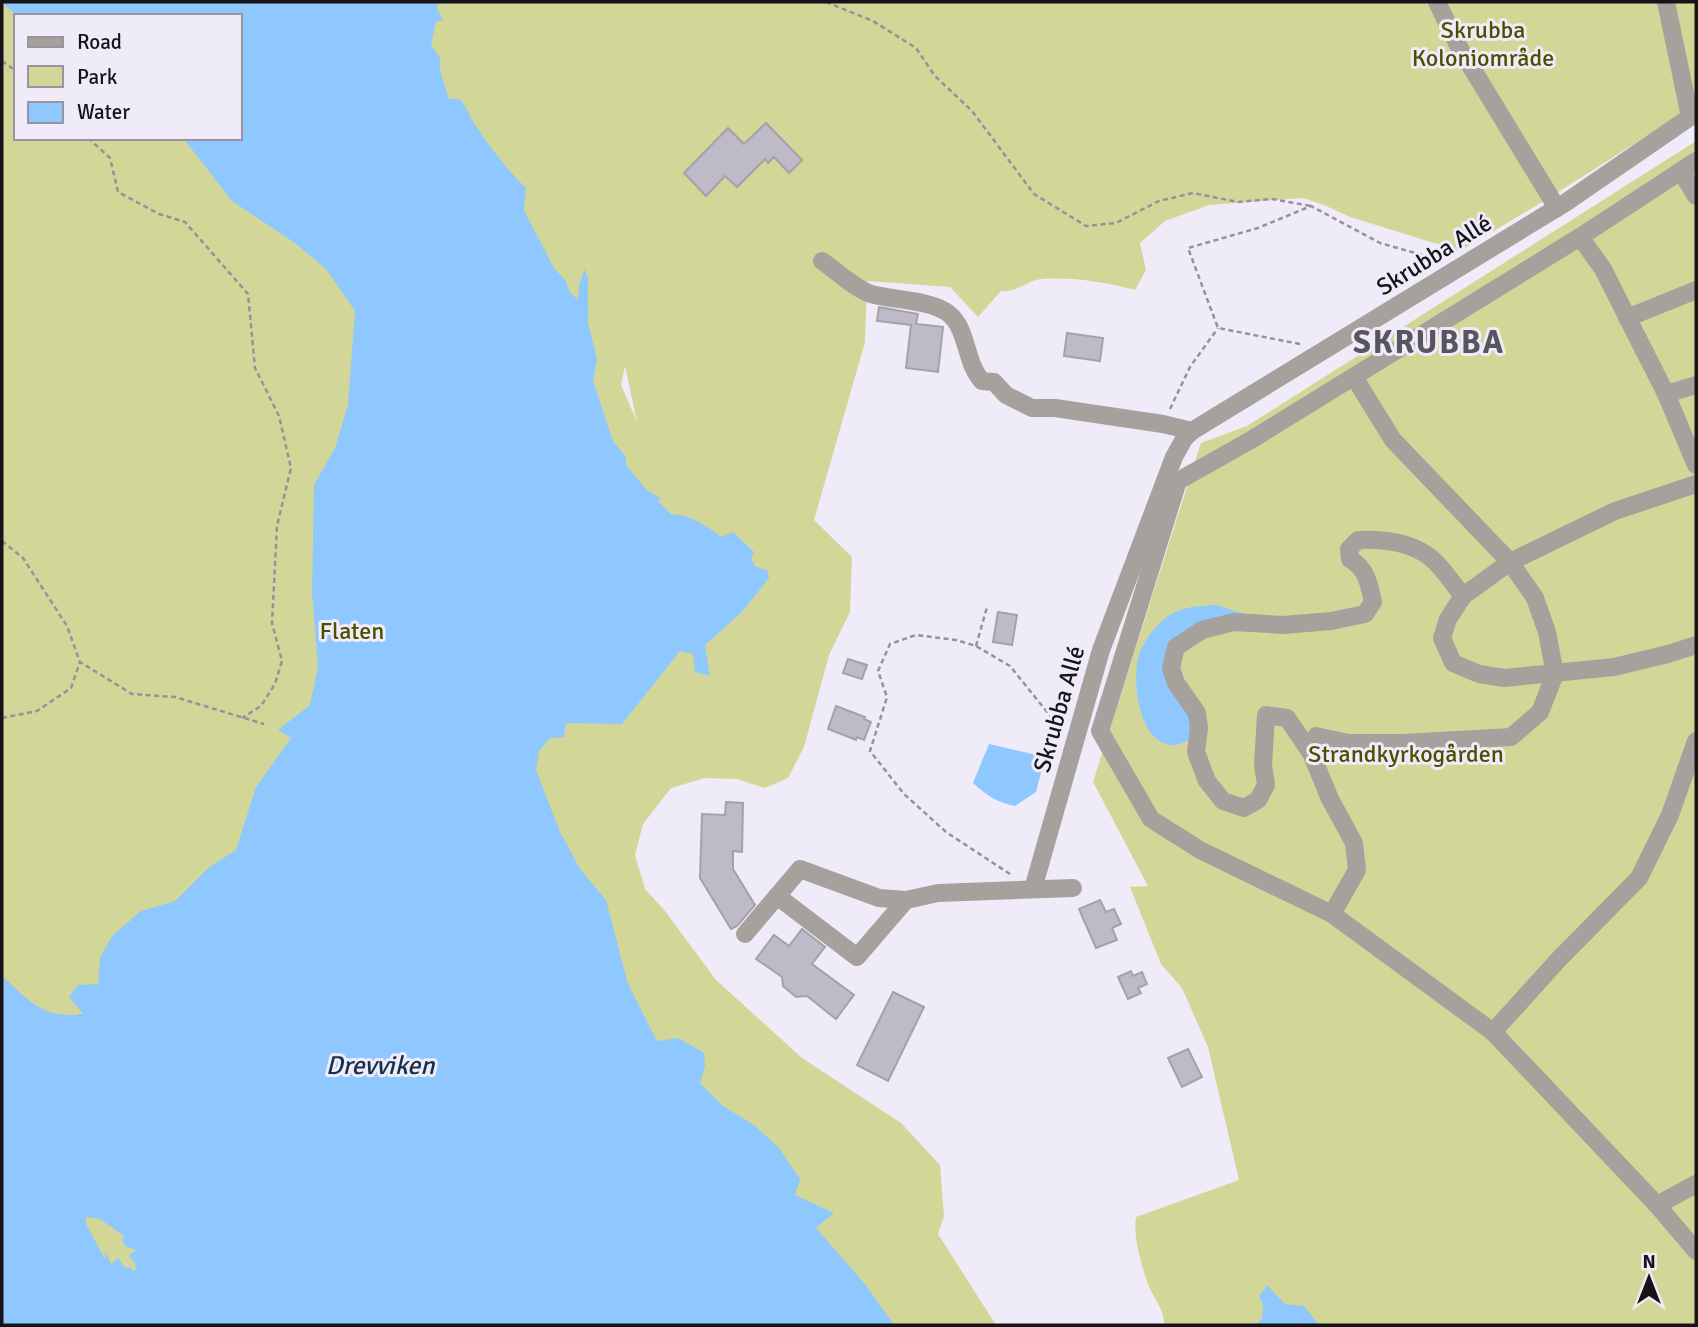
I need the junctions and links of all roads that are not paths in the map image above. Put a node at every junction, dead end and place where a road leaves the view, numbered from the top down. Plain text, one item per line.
1 (1437, 2) edge
2 (1666, 2) edge
3 (1693, 115) edge
4 (1689, 166) edge
5 (1696, 196) edge
6 (1557, 208) junction
7 (1580, 237) junction
8 (822, 261) dead end
9 (1696, 290) edge
10 (1627, 318) junction
11 (1354, 377) junction
12 (1696, 385) edge
13 (1667, 394) junction
14 (1192, 431) junction
15 (1696, 465) edge
16 (1696, 484) edge
17 (1510, 562) junction
18 (1463, 596) junction
19 (1696, 645) edge
20 (1555, 674) junction
21 (1696, 741) edge
22 (1311, 753) junction
23 (1073, 888) dead end
24 (1034, 889) junction
25 (777, 896) junction
26 (906, 900) junction
27 (1332, 914) junction
28 (745, 934) dead end
29 (1493, 1032) junction
30 (1696, 1184) edge
31 (1657, 1205) junction
32 (1696, 1251) edge

1 - 6 street
2 - 3 street
3 - 6 street, Skrubba Allé
4 - 5 street
4 - 7 street
6 - 14 street, Skrubba Allé
7 - 10 street
7 - 11 street
8 - 14 street
9 - 10 street
10 - 13 street
11 - 17 street
11 - 27 street
12 - 13 street
13 - 15 street
14 - 24 street, Skrubba Allé
16 - 17 street
17 - 18 street
17 - 20 street
18 - 20 street
18 - 22 street
19 - 20 street
20 - 22 street
21 - 29 street
22 - 27 street
23 - 24 street
24 - 26 street
25 - 26 street
25 - 26 street
25 - 28 street
27 - 29 street
29 - 31 street
30 - 31 street
31 - 32 street

